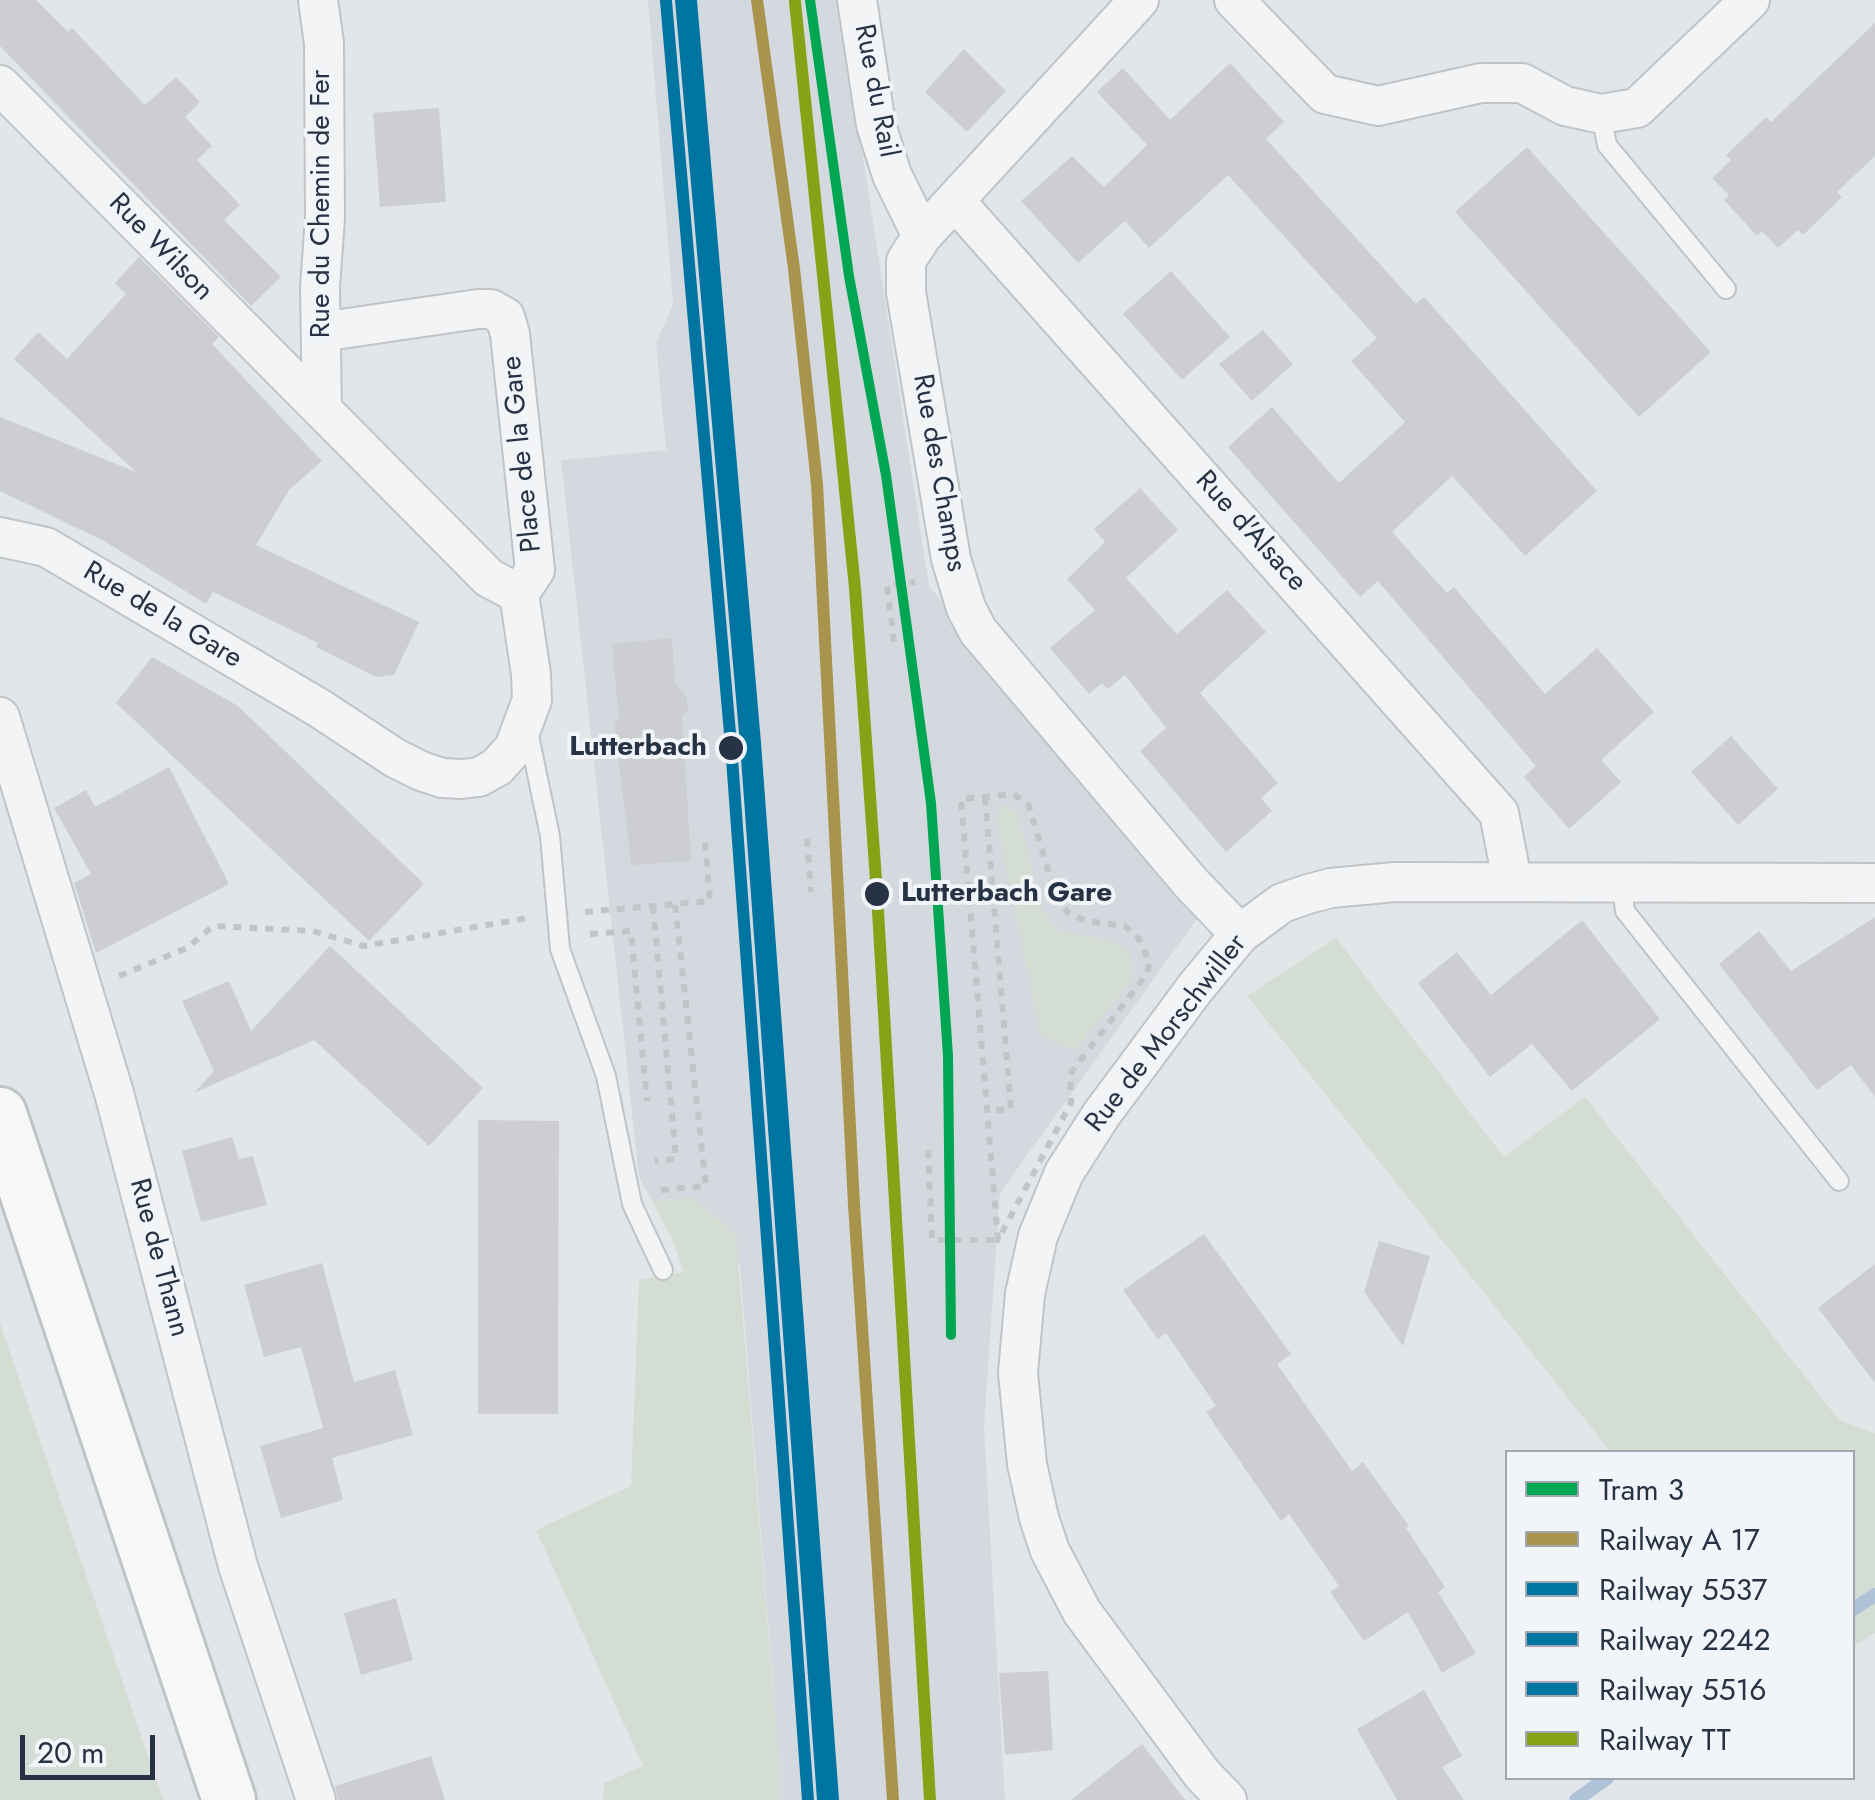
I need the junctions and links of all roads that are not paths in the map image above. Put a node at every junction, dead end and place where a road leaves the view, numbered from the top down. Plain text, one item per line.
1 (318, 0) edge
2 (858, 0) edge
3 (1139, 0) edge
4 (1234, 0) edge
5 (1750, 0) edge
6 (0, 85) edge
7 (1601, 114) junction
8 (955, 200) junction
9 (922, 236) junction
10 (1726, 289) dead end
11 (321, 332) junction
12 (322, 409) junction
13 (0, 537) edge
14 (519, 594) junction
15 (319, 708) joint
16 (0, 716) edge
17 (526, 720) junction
18 (1512, 880) junction
19 (1621, 881) junction
20 (1875, 883) edge
21 (1240, 934) junction
22 (0, 1114) edge
23 (1840, 1181) dead end
24 (663, 1270) dead end
25 (229, 1800) edge
26 (316, 1800) edge
27 (1228, 1800) edge

1 - 11 street, Rue du Chemin de Fer
2 - 9 street, Rue du Rail
3 - 8 street, Rue des Champs
4 - 7 street
5 - 7 street
6 - 12 street, Rue Wilson
7 - 10 lane
8 - 9 street, Rue des Champs
8 - 18 street, Rue d'Alsace
9 - 21 street, Rue des Champs
11 - 12 street, Rue du Chemin de Fer
11 - 14 street, Place de la Gare
12 - 14 street, Place de la Gare
13 - 15 street, Rue de la Gare
14 - 17 street, Place de la Gare
15 - 17 street, Place de la Gare
16 - 26 street, Rue de Thann
17 - 24 lane
18 - 19 street, Rue de Morschwiller
18 - 21 street, Rue de Morschwiller
19 - 20 street, Rue de Morschwiller
19 - 23 lane
21 - 27 street, Rue de Morschwiller
22 - 25 main road

